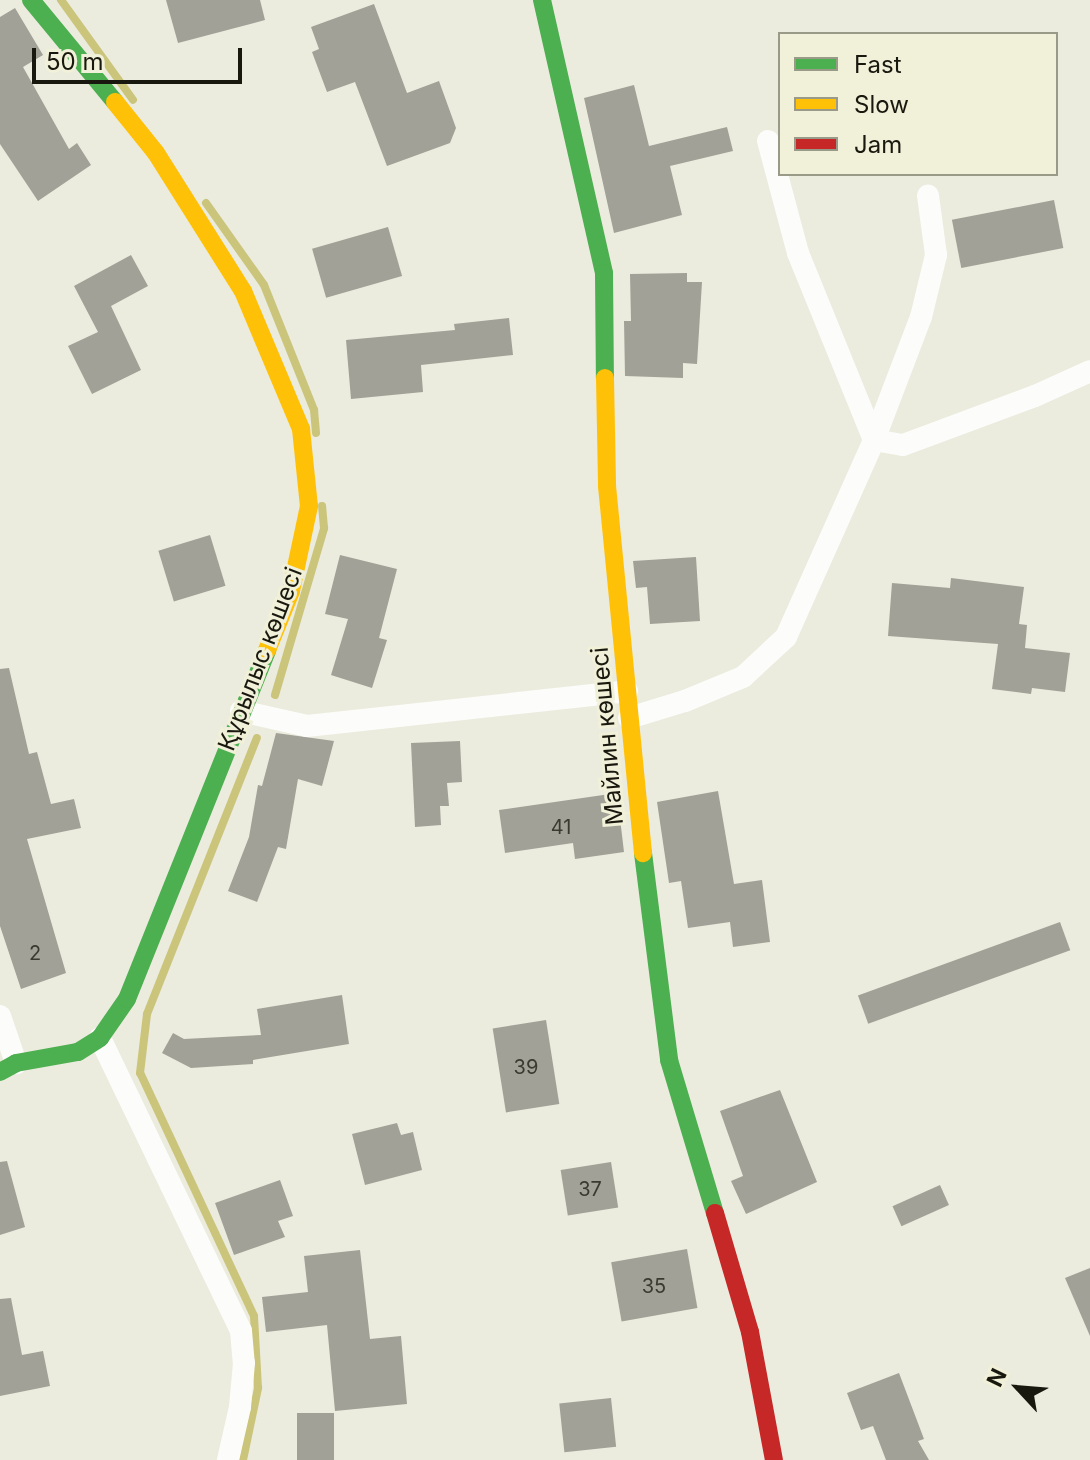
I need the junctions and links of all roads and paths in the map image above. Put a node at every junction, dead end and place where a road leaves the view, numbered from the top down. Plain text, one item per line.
1 (31, 0) edge
2 (542, 0) edge
3 (768, 141) dead end
4 (928, 196) dead end
5 (1090, 371) edge
6 (874, 440) junction
7 (627, 691) junction
8 (241, 711) junction
9 (629, 718) junction
10 (0, 1016) edge
11 (100, 1038) junction
12 (8, 1067) edge
13 (228, 1460) edge
14 (774, 1460) edge

1 - 8 street, Құрылыс көшесі
2 - 7 street, Майлин көшесі
3 - 6 street
4 - 6 street
5 - 6 street
6 - 9 street
7 - 8 street
7 - 9 street, Майлин көшесі
8 - 11 street, Құрылыс көшесі
9 - 14 street, Майлин көшесі
10 - 12 street
11 - 12 street
11 - 13 street

